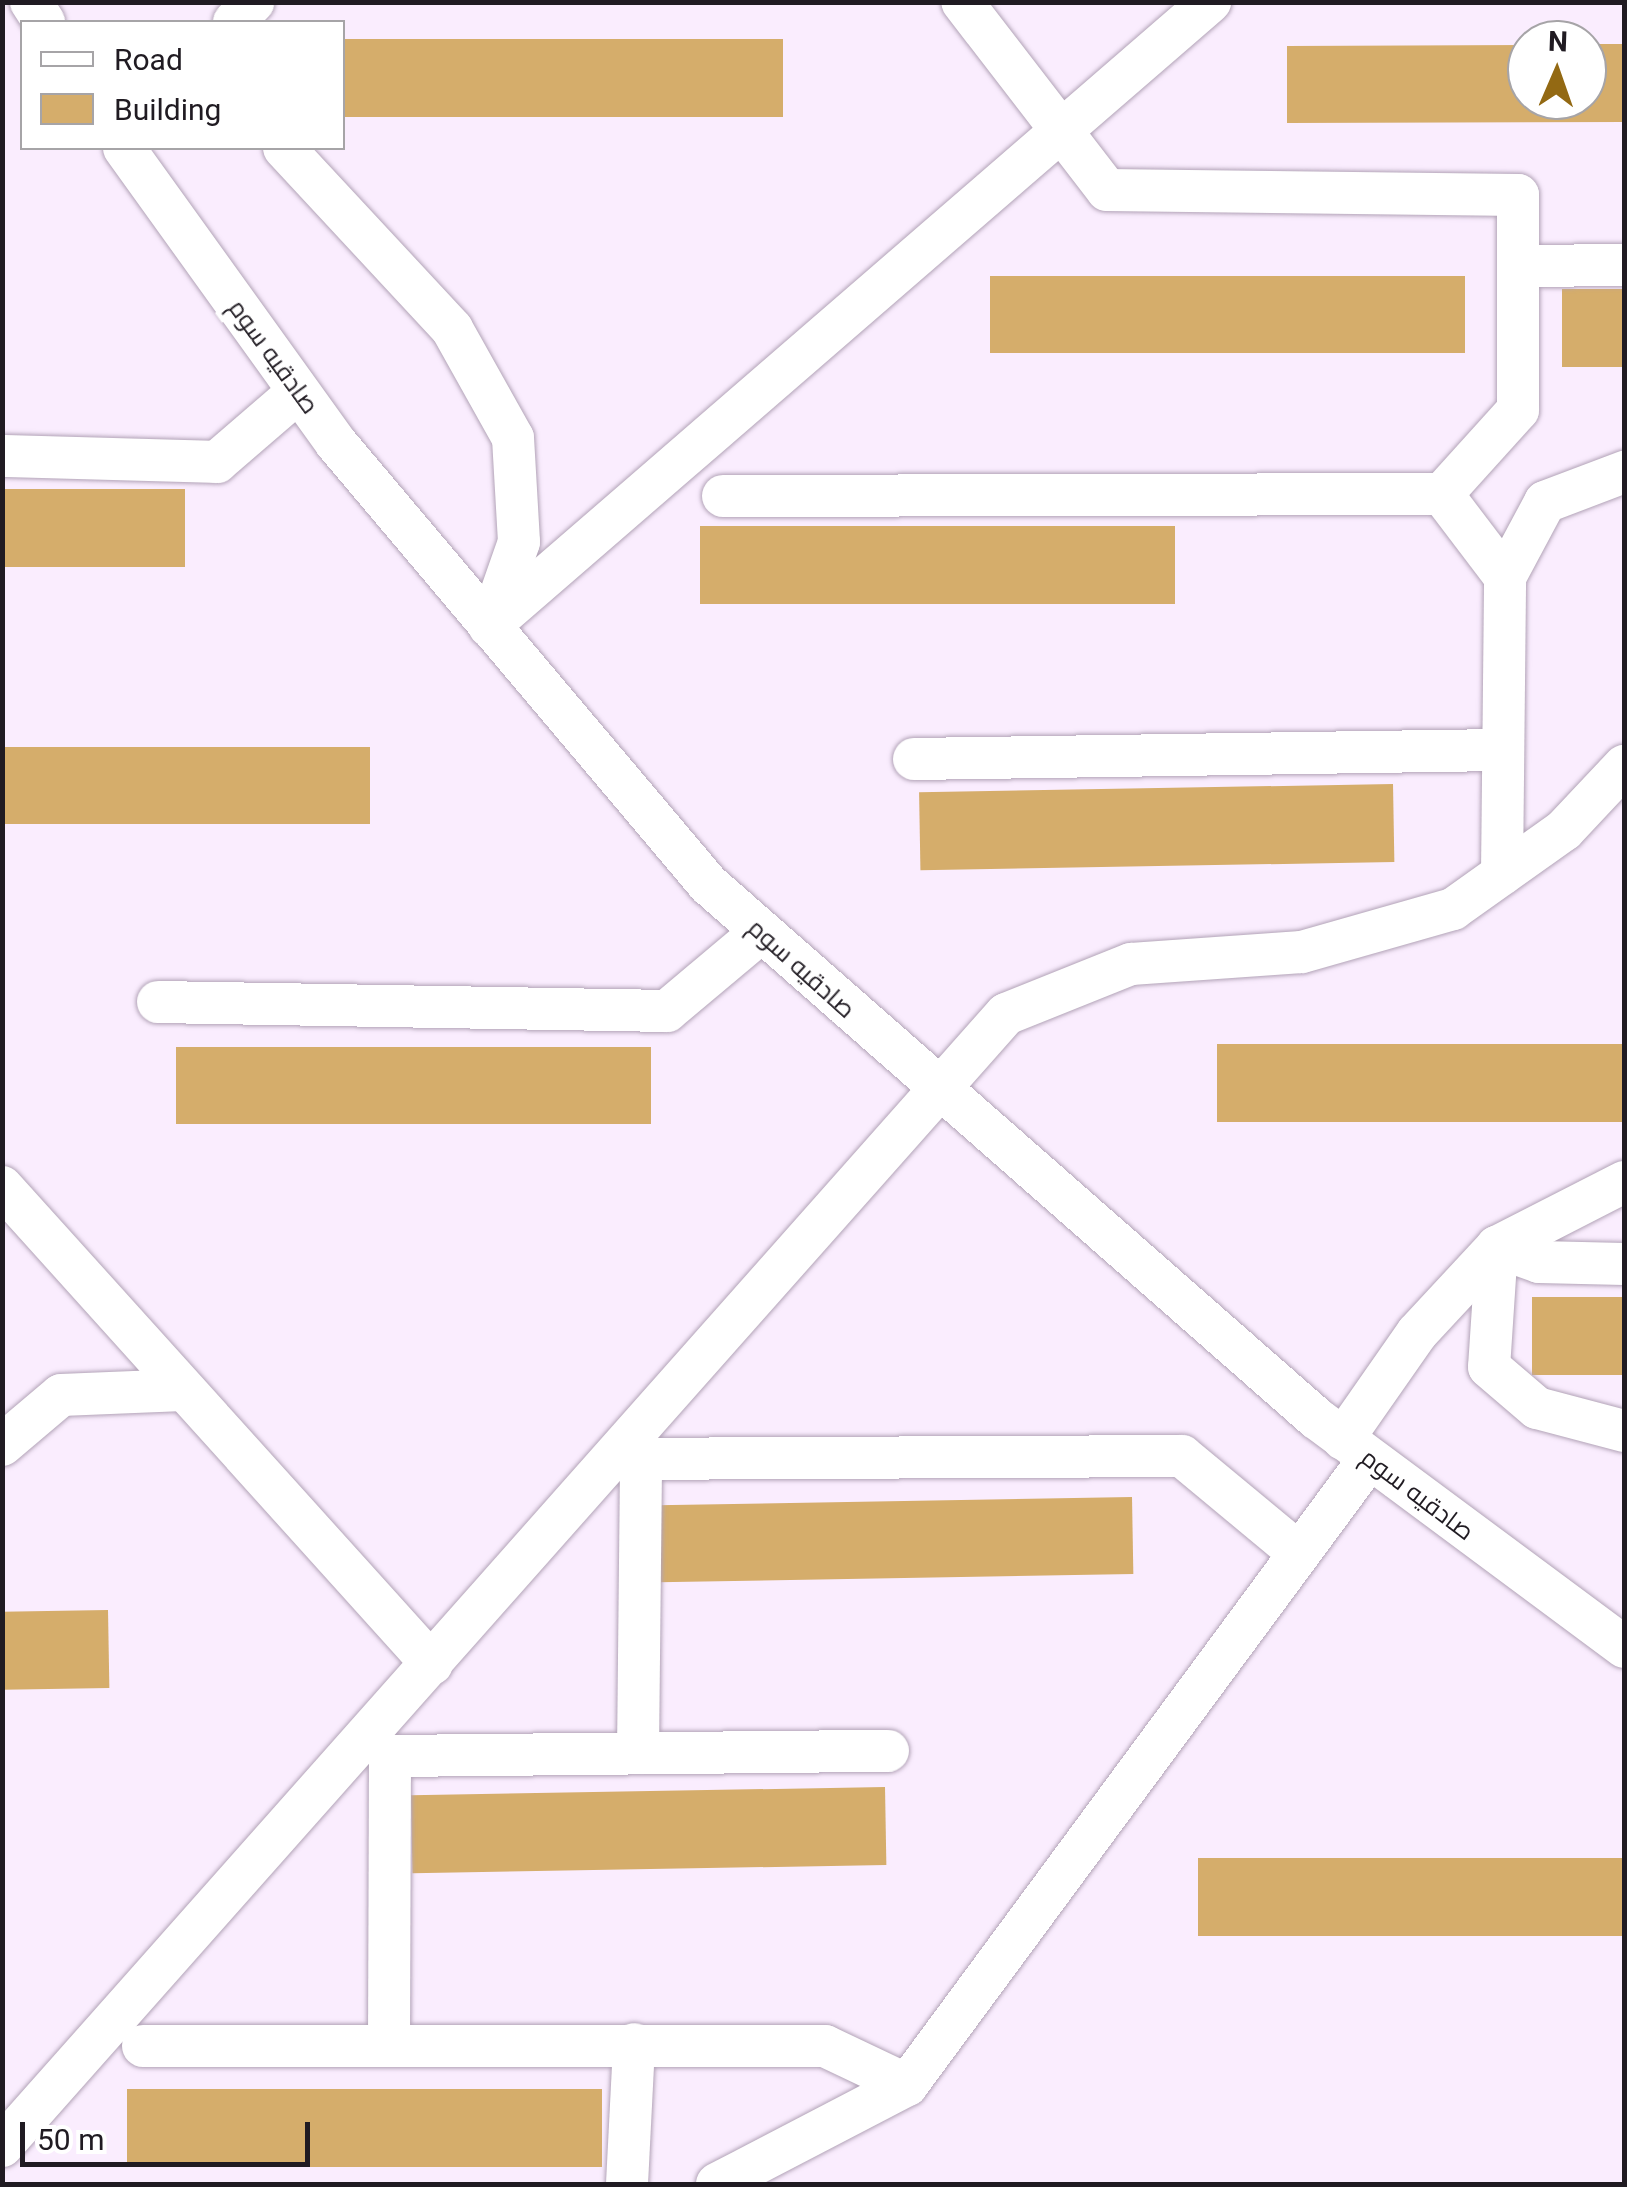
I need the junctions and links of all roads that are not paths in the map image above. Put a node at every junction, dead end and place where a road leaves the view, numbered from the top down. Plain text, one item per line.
1 (962, 2) edge
2 (1210, 2) edge
3 (1060, 132) junction
4 (125, 150) edge
5 (286, 150) edge
6 (1624, 265) edge
7 (1518, 266) junction
8 (298, 392) junction
9 (2, 456) edge
10 (1624, 472) edge
11 (1442, 494) junction
12 (723, 496) dead end
13 (1506, 578) junction
14 (490, 626) junction
15 (1504, 750) junction
16 (914, 759) dead end
17 (1616, 794) edge
18 (1502, 874) junction
19 (760, 932) junction
20 (158, 1002) dead end
21 (940, 1094) junction
22 (1624, 1182) edge
23 (2, 1187) edge
24 (1497, 1247) junction
25 (1624, 1264) edge
26 (183, 1390) junction
27 (1624, 1431) edge
28 (2, 1445) edge
29 (1356, 1449) junction
30 (628, 1459) junction
31 (1299, 1553) junction
32 (1624, 1646) edge
33 (432, 1664) junction
34 (888, 1752) dead end
35 (638, 1753) junction
36 (389, 2043) junction
37 (634, 2044) junction
38 (143, 2046) dead end
39 (907, 2085) junction
40 (2, 2146) edge
41 (627, 2184) edge
42 (717, 2184) edge

1 - 3 street
2 - 3 street
3 - 7 street
3 - 14 street
4 - 8 street, صادقیه سوم
5 - 14 street
6 - 7 street
7 - 11 street
8 - 9 street
8 - 14 street, صادقیه سوم
10 - 13 street
11 - 12 street
11 - 13 street
13 - 15 street
14 - 19 street, صادقیه سوم
15 - 16 street
15 - 18 street
17 - 18 street
18 - 21 street
19 - 20 street
19 - 21 street, صادقیه سوم
21 - 29 street, صادقیه سوم
21 - 30 street
22 - 24 street
23 - 26 street
24 - 25 street
24 - 27 street
24 - 29 street
26 - 28 street
26 - 33 street
29 - 31 street
29 - 32 street, صادقیه سوم
30 - 31 street
30 - 33 street
30 - 35 street
31 - 39 street
33 - 40 street
34 - 35 street
35 - 36 street
36 - 37 street
36 - 38 street
37 - 39 street
37 - 41 street
39 - 42 street

